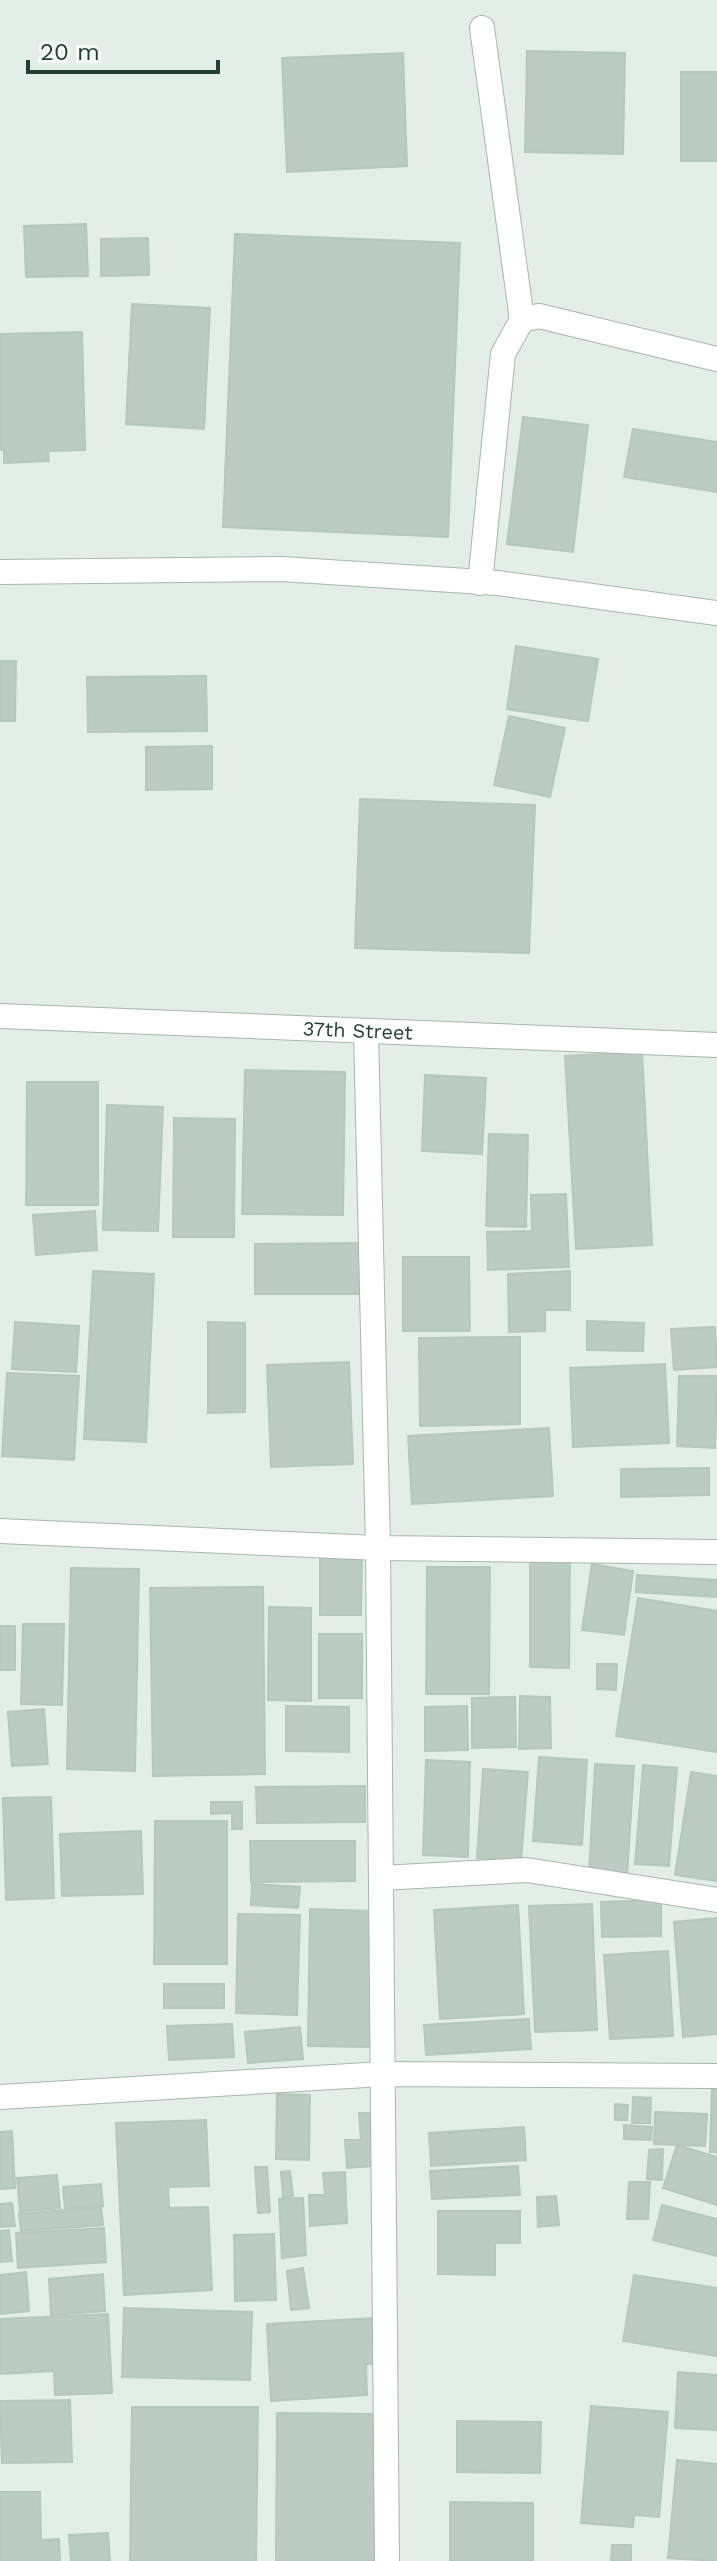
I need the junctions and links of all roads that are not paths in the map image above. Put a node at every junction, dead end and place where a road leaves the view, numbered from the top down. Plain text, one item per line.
1 (482, 28) dead end
2 (522, 320) junction
3 (717, 359) edge
4 (0, 572) edge
5 (480, 583) junction
6 (717, 613) edge
7 (0, 1016) edge
8 (366, 1031) junction
9 (717, 1045) edge
10 (0, 1531) edge
11 (378, 1548) junction
12 (717, 1552) edge
13 (381, 1878) junction
14 (717, 1900) edge
15 (383, 2074) junction
16 (717, 2076) edge
17 (0, 2097) edge
18 (387, 2561) edge

1 - 2 street
2 - 3 street
2 - 5 street
4 - 5 street
5 - 6 street
7 - 8 street, 37th Street
8 - 9 street, 37th Street
8 - 11 street
10 - 11 street
11 - 12 street
11 - 13 street
13 - 14 street
13 - 15 street
15 - 16 street
15 - 17 street
15 - 18 street

